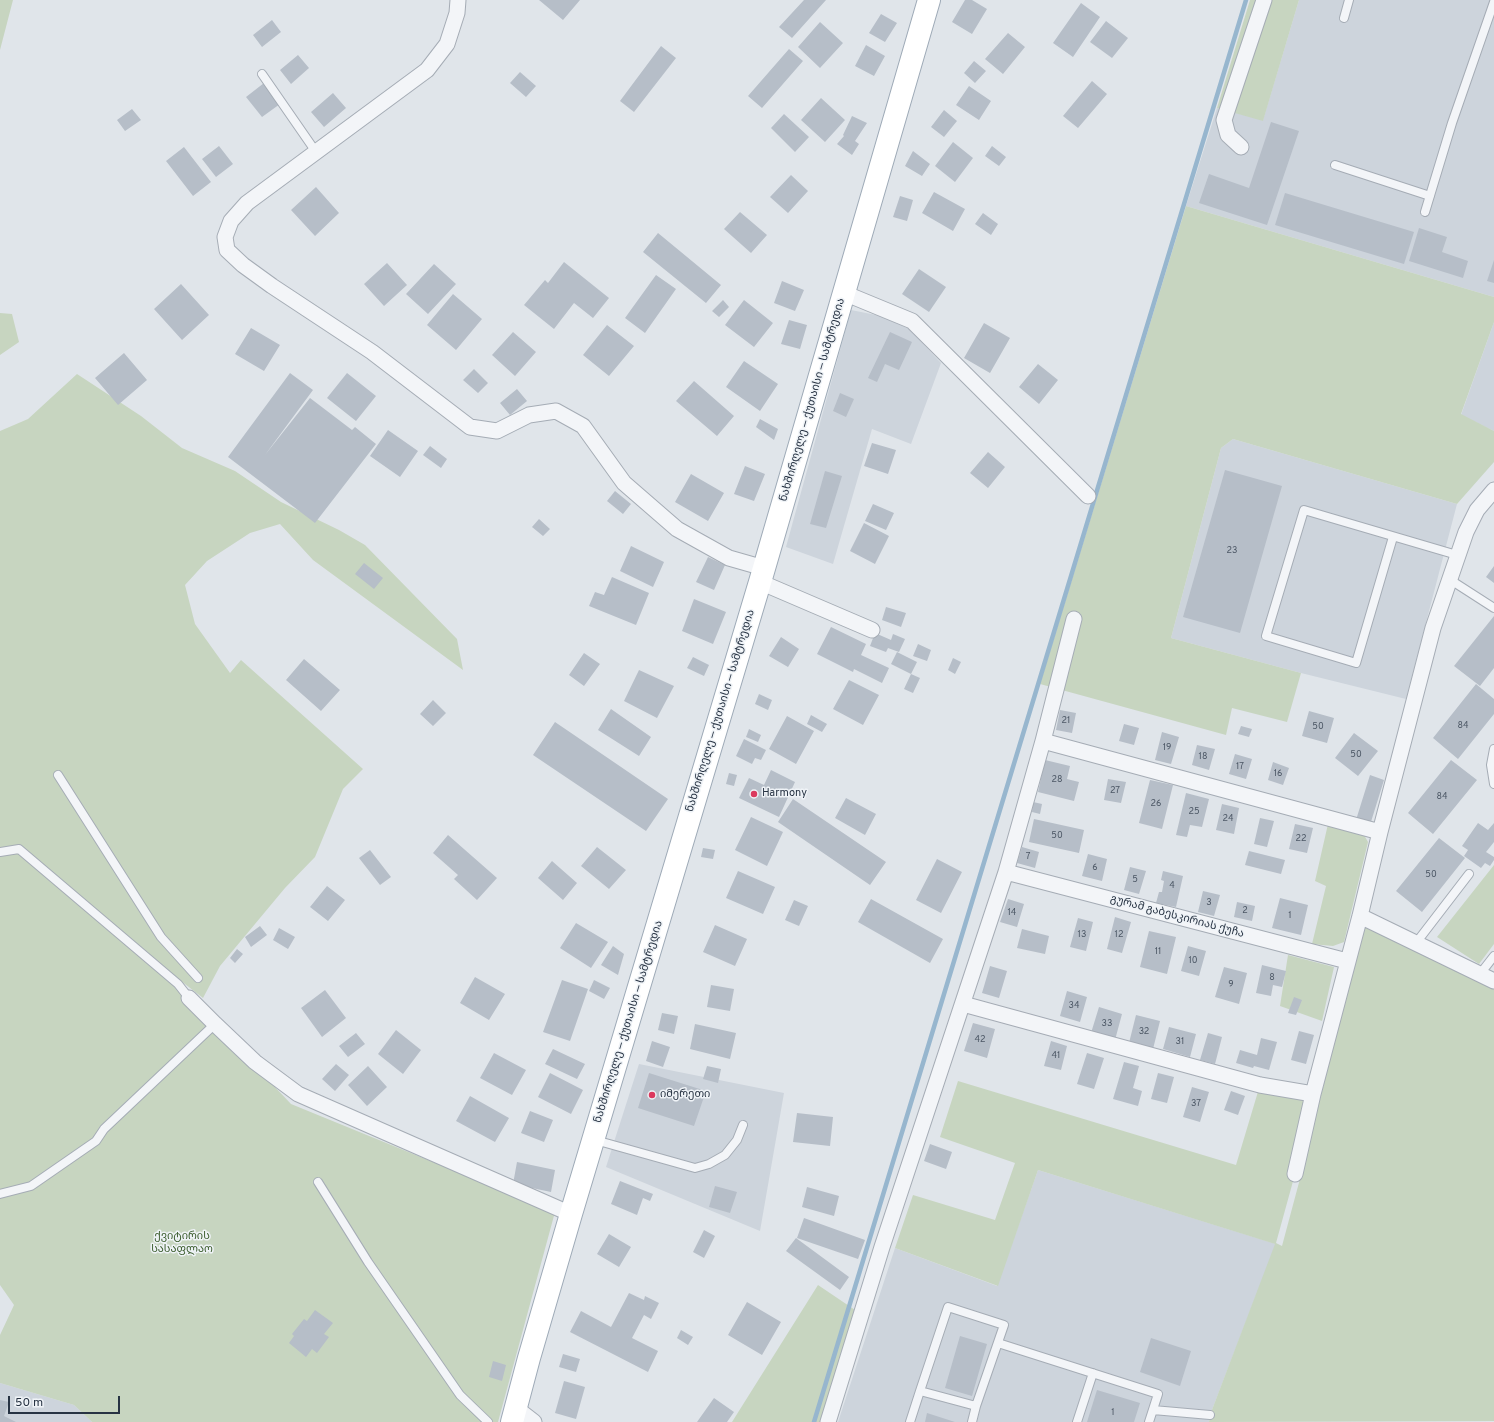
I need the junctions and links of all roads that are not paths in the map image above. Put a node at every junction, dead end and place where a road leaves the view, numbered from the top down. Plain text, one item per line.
1 (458, 0) edge
2 (929, 0) edge
3 (1264, 0) edge
4 (1349, 0) edge
5 (1494, 2) edge
6 (1344, 18) dead end
7 (262, 74) dead end
8 (1241, 147) dead end
9 (316, 152) junction
10 (1335, 165) dead end
11 (1430, 196) junction
12 (1426, 212) dead end
13 (844, 294) junction
14 (1494, 490) edge
15 (1088, 496) dead end
16 (1393, 537) junction
17 (1457, 555) junction
18 (762, 575) junction
19 (1449, 579) junction
20 (1494, 608) edge
21 (1074, 619) dead end
22 (872, 630) dead end
23 (1043, 741) junction
24 (1494, 749) edge
25 (58, 776) dead end
26 (1494, 784) edge
27 (1380, 832) junction
28 (0, 852) edge
29 (1006, 872) junction
30 (1469, 874) dead end
31 (1360, 916) junction
32 (1416, 943) junction
33 (1494, 956) edge
34 (1348, 961) junction
35 (1480, 974) junction
36 (198, 978) dead end
37 (1494, 981) edge
38 (189, 998) joint
39 (963, 1004) junction
40 (215, 1024) junction
41 (1314, 1094) junction
42 (743, 1125) dead end
43 (594, 1140) junction
44 (1295, 1174) dead end
45 (318, 1182) dead end
46 (0, 1194) edge
47 (571, 1214) junction
48 (998, 1343) junction
49 (1093, 1373) junction
50 (920, 1391) junction
51 (976, 1406) junction
52 (1153, 1410) junction
53 (514, 1415) edge
54 (1210, 1415) dead end
55 (488, 1422) edge
56 (534, 1422) edge
57 (828, 1422) edge
58 (910, 1422) edge
59 (972, 1422) edge
60 (1078, 1422) edge
61 (1149, 1422) edge

1 - 9 street
2 - 13 main road, ნახშირღელე — ქუთაისი — სამტრედია
3 - 8 street
4 - 6 lane
5 - 11 lane
7 - 9 lane
9 - 18 street
10 - 11 lane
11 - 12 lane
13 - 15 street
13 - 18 main road, ნახშირღელე — ქუთაისი — სამტრედია
14 - 17 street
16 - 16 lane
16 - 17 lane
17 - 19 street
18 - 22 street
18 - 43 main road, ნახშირღელე — ქუთაისი — სამტრედია
19 - 20 lane
19 - 27 street
21 - 23 street
23 - 27 street
23 - 29 street
24 - 26 lane
25 - 36 lane
27 - 31 street
28 - 38 lane
29 - 34 street, გურამ გაბესკირიას ქუჩა
29 - 39 street
30 - 32 lane
31 - 32 street
31 - 34 street
32 - 35 street
33 - 35 lane
34 - 41 street
35 - 37 street
38 - 40 street
39 - 41 street
39 - 57 street
40 - 46 lane
40 - 47 street
41 - 44 street
42 - 43 lane
43 - 47 main road, ნახშირღელე — ქუთაისი — სამტრედია
45 - 55 lane
47 - 53 main road, ნახშირღელე — ქუთაისი — სამტრედია
48 - 49 lane
48 - 50 lane
48 - 51 lane
49 - 52 lane
49 - 60 lane
50 - 51 lane
50 - 58 lane
51 - 59 lane
52 - 54 lane
52 - 61 lane
53 - 56 street

